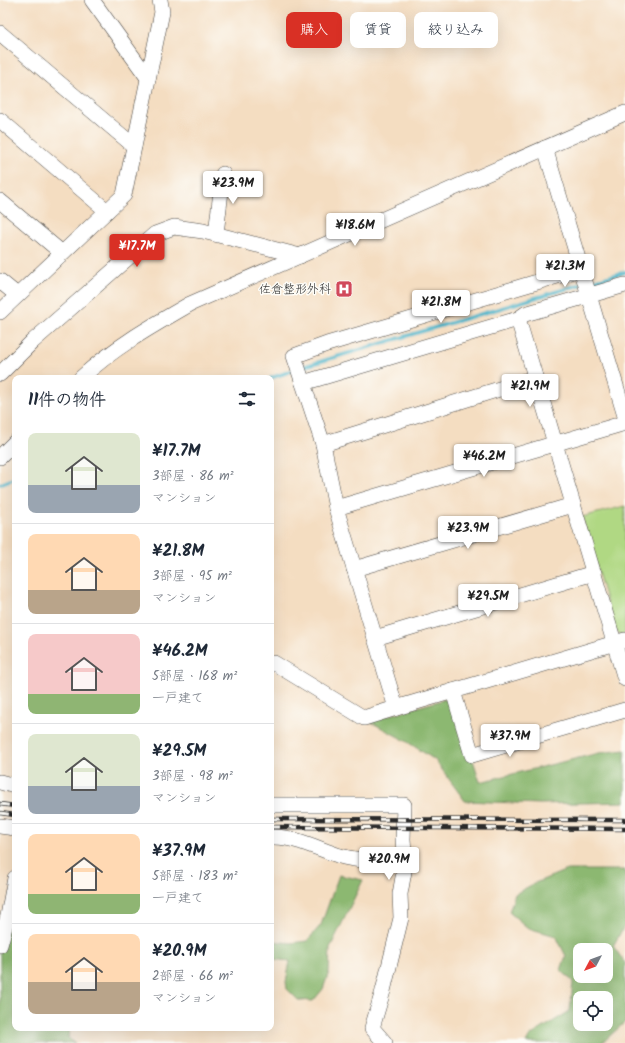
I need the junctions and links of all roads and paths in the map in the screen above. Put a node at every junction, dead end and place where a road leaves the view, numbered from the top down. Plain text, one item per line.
1 (92, 0) edge
2 (160, 0) edge
3 (0, 33) edge
4 (148, 78) junction
5 (625, 113) edge
6 (0, 120) edge
7 (134, 146) junction
8 (544, 148) junction
9 (223, 174) dead end
10 (0, 201) edge
11 (107, 211) junction
12 (216, 234) junction
13 (62, 253) junction
14 (300, 256) junction
15 (581, 269) junction
16 (0, 281) edge
17 (625, 285) edge
18 (18, 295) junction
19 (589, 295) junction
20 (0, 312) edge
21 (518, 319) junction
22 (3, 366) edge
23 (85, 375) edge
24 (535, 378) junction
25 (303, 383) junction
26 (625, 416) edge
27 (625, 423) edge
28 (323, 444) junction
29 (555, 444) junction
30 (12, 445) edge
31 (0, 457) edge
32 (573, 505) junction
33 (336, 508) junction
34 (354, 569) junction
35 (594, 573) junction
36 (375, 638) junction
37 (620, 642) edge
38 (274, 663) edge
39 (625, 679) edge
40 (453, 691) junction
41 (396, 708) junction
42 (625, 710) edge
43 (0, 782) edge
44 (12, 785) edge
45 (274, 805) edge
46 (0, 826) edge
47 (12, 828) edge
48 (274, 837) edge
49 (405, 862) junction
50 (12, 894) edge
51 (0, 945) edge
52 (385, 1043) edge

1 - 4 street
2 - 4 street
3 - 7 street
4 - 7 street
5 - 8 street
6 - 11 street
7 - 11 street
8 - 14 street
8 - 15 street
9 - 12 street
10 - 13 street
11 - 13 street
12 - 14 street
12 - 22 street
13 - 18 street
14 - 23 street
15 - 19 street
15 - 25 street
16 - 18 street
17 - 19 street
18 - 20 street
19 - 21 street
19 - 26 street
21 - 24 street
21 - 25 street
24 - 28 street
24 - 29 street
25 - 28 street
27 - 29 street
28 - 33 street
29 - 32 street
29 - 33 street
30 - 31 street
32 - 34 street
32 - 35 street
33 - 34 street
34 - 36 street
35 - 36 street
35 - 37 street
36 - 41 street
37 - 39 street
37 - 40 street
38 - 41 street
40 - 41 street
40 - 42 street
43 - 44 street
45 - 49 street
46 - 47 street
48 - 49 street
49 - 52 street
50 - 51 street

